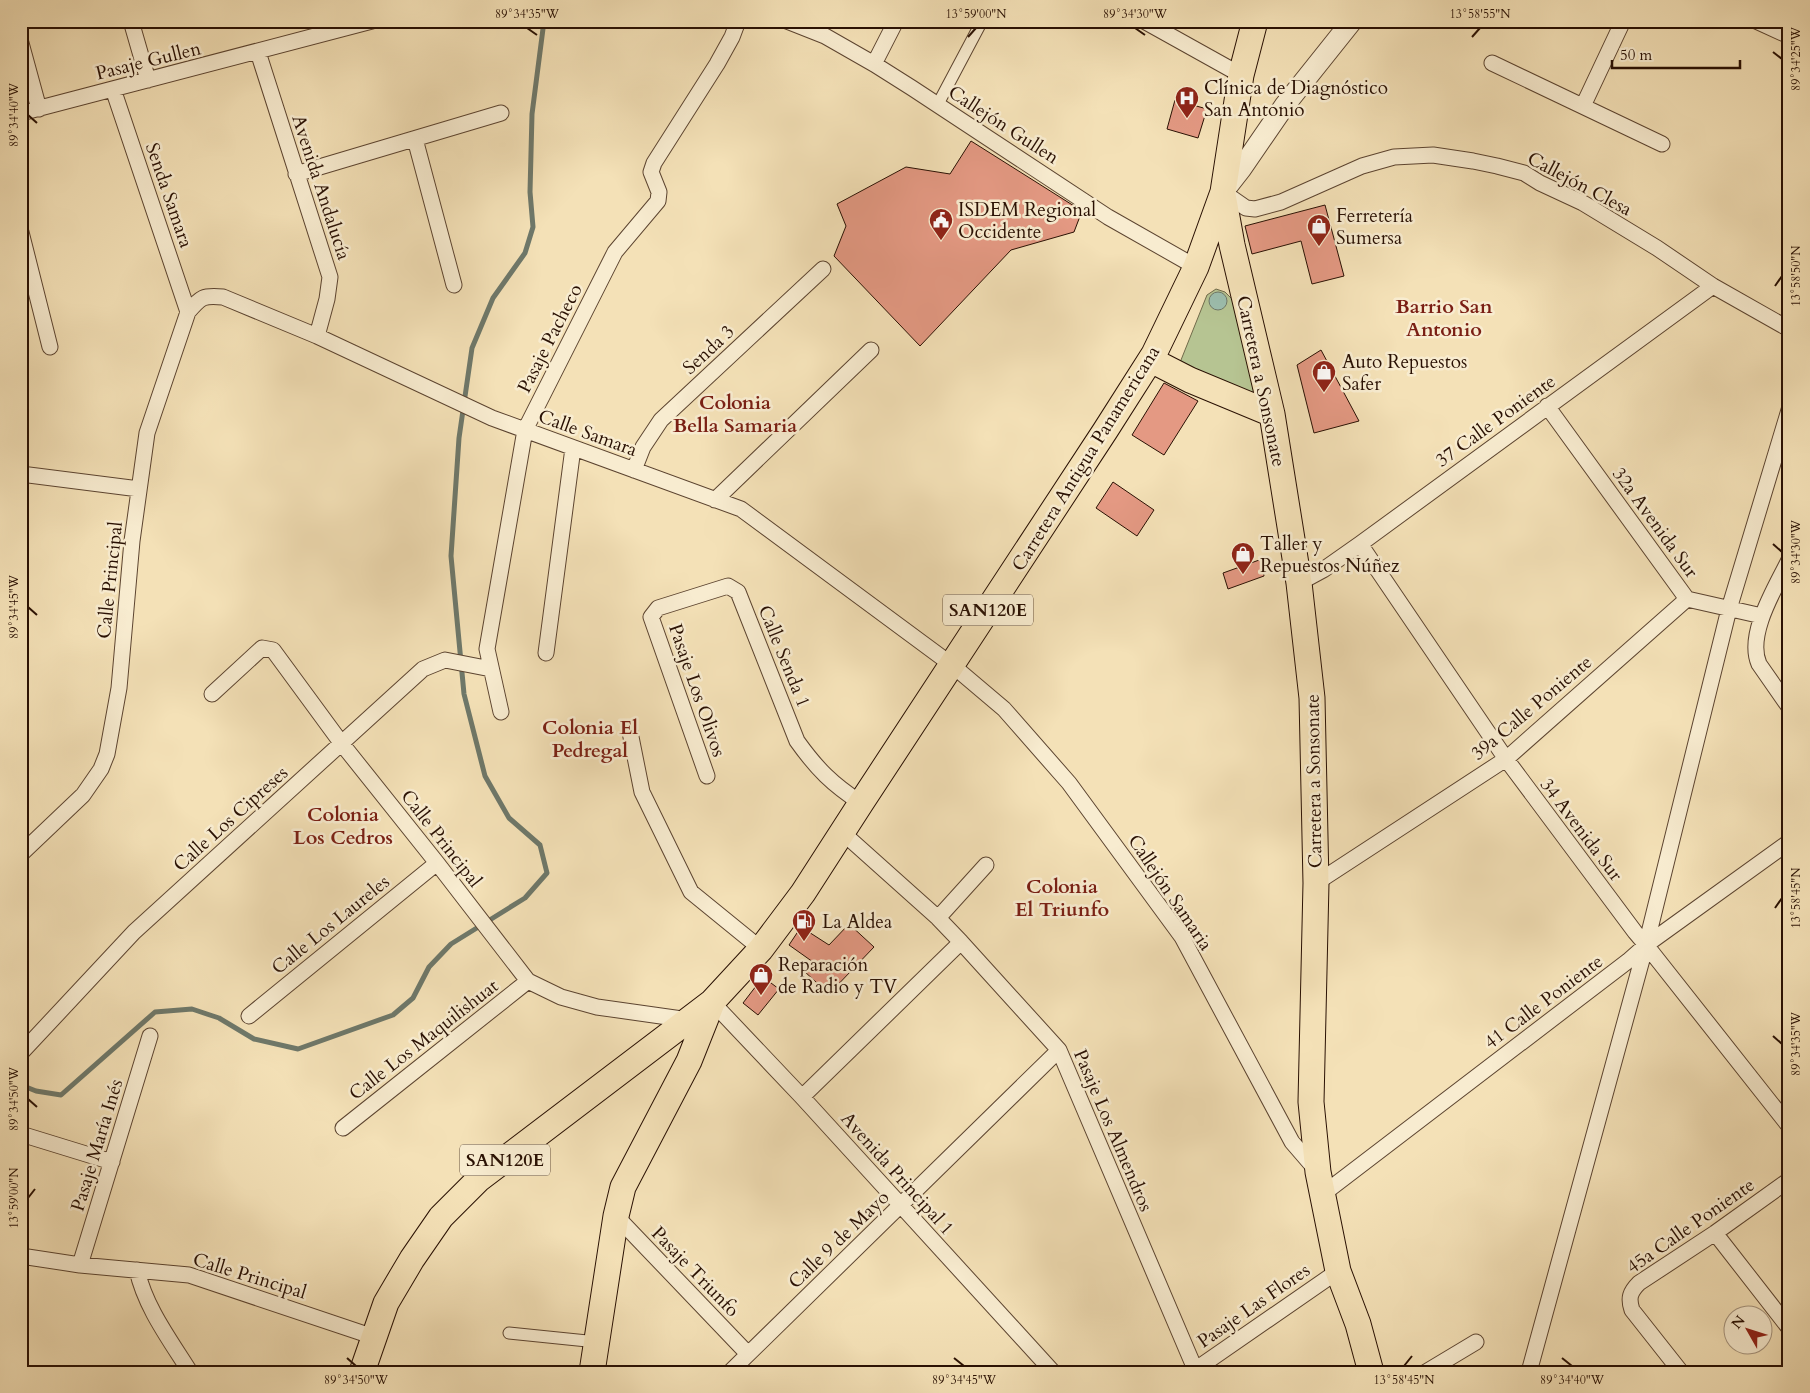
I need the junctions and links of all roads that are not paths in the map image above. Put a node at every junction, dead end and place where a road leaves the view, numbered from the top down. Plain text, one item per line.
1 (131, 21) edge
2 (372, 21) edge
3 (738, 21) edge
4 (787, 21) edge
5 (896, 21) edge
6 (982, 21) edge
7 (1144, 21) edge
8 (1255, 21) edge
9 (1352, 21) edge
10 (1623, 21) edge
11 (1756, 21) edge
12 (1789, 36) edge
13 (21, 44) edge
14 (258, 52) junction
15 (1492, 63) dead end
16 (874, 64) junction
17 (1241, 75) junction
18 (148, 80) junction
19 (113, 89) junction
20 (938, 104) junction
21 (1583, 106) junction
22 (40, 109) junction
23 (21, 113) edge
24 (501, 113) dead end
25 (415, 139) junction
26 (1662, 144) dead end
27 (296, 174) junction
28 (1223, 192) junction
29 (21, 232) edge
30 (1196, 267) junction
31 (823, 269) dead end
32 (454, 285) dead end
33 (1713, 286) junction
34 (188, 312) junction
35 (1789, 329) edge
36 (318, 336) junction
37 (50, 347) dead end
38 (872, 350) dead end
39 (1151, 360) junction
40 (1547, 406) junction
41 (1789, 410) edge
42 (1272, 414) junction
43 (525, 430) junction
44 (572, 448) junction
45 (634, 470) junction
46 (21, 474) edge
47 (139, 489) junction
48 (715, 500) junction
49 (1360, 544) junction
50 (1789, 560) edge
51 (1300, 583) junction
52 (1687, 599) junction
53 (1728, 609) junction
54 (1762, 616) junction
55 (651, 617) joint
56 (546, 653) dead end
57 (952, 665) junction
58 (491, 669) junction
59 (212, 694) dead end
60 (1789, 707) edge
61 (500, 712) dead end
62 (630, 732) dead end
63 (342, 744) junction
64 (1506, 759) junction
65 (707, 776) dead end
66 (861, 803) junction
67 (843, 833) junction
68 (1789, 842) edge
69 (21, 854) edge
70 (437, 862) junction
71 (986, 865) dead end
72 (1316, 883) junction
73 (938, 918) junction
74 (961, 942) junction
75 (1646, 945) junction
76 (761, 949) junction
77 (528, 981) junction
78 (712, 1002) junction
79 (249, 1016) dead end
80 (689, 1020) junction
81 (150, 1036) dead end
82 (1059, 1050) junction
83 (21, 1053) edge
84 (802, 1097) junction
85 (1789, 1126) edge
86 (343, 1128) dead end
87 (21, 1134) edge
88 (112, 1162) junction
89 (1789, 1180) edge
90 (1320, 1183) junction
91 (900, 1205) junction
92 (616, 1216) junction
93 (1716, 1233) junction
94 (21, 1256) edge
95 (80, 1265) junction
96 (137, 1270) junction
97 (1338, 1271) junction
98 (1789, 1328) edge
99 (509, 1334) dead end
100 (374, 1337) junction
101 (596, 1342) junction
102 (1476, 1342) dead end
103 (748, 1354) junction
104 (1194, 1371) edge
105 (190, 1372) edge
106 (362, 1372) edge
107 (592, 1372) edge
108 (730, 1372) edge
109 (1053, 1372) edge
110 (1371, 1372) edge
111 (1426, 1372) edge
112 (1529, 1372) edge
113 (1680, 1372) edge

1 - 18 street
2 - 14 street, Pasaje Gullen
3 - 43 street, Pasaje Pacheco
4 - 16 street, Callejón Gullen
5 - 16 street
6 - 20 street
7 - 17 street
8 - 17 main road
9 - 28 street
10 - 21 street
11 - 12 street
13 - 22 street
14 - 18 street, Pasaje Gullen
14 - 27 street, Avenida Andalucía
15 - 21 street
16 - 20 street, Callejón Gullen
17 - 28 main road
18 - 19 street, Pasaje Gullen
19 - 22 street, Pasaje Gullen
19 - 34 street, Senda Samara
20 - 30 street, Callejón Gullen
21 - 26 street
22 - 23 street, Pasaje Gullen
24 - 25 street
25 - 27 street
25 - 32 street
27 - 36 street, Avenida Andalucía
28 - 30 main road, Carretera Antigua Panamericana / SAN120E
28 - 33 street, Callejón Clesa
28 - 42 main road, Carretera a Sonsonate
29 - 37 street
30 - 39 main road, Carretera Antigua Panamericana / SAN120E
31 - 45 street, Senda 3
33 - 35 street, Callejón Clesa
33 - 40 street, 37 Calle Poniente
34 - 36 street, Calle Samara
34 - 47 street, Calle Principal
36 - 43 street, Calle Samara
38 - 48 street
39 - 42 main road
39 - 57 main road, Carretera Antigua Panamericana / SAN120E
40 - 49 street, 37 Calle Poniente
40 - 52 street, 32a Avenida Sur
41 - 53 street
42 - 51 main road, Carretera a Sonsonate
43 - 44 street, Calle Samara
43 - 58 street, Pasaje Pacheco
44 - 45 street, Calle Samara
44 - 56 street
45 - 48 street, Calle Samara
46 - 47 street
47 - 69 street, Calle Principal
48 - 57 street, Calle Samara
49 - 51 street, 37 Calle Poniente
49 - 64 street, 34 Avenida Sur
50 - 54 street
51 - 72 main road, Carretera a Sonsonate
52 - 53 street, 32a Avenida Sur
52 - 64 street, 39a Calle Poniente
53 - 54 street, 32a Avenida Sur
53 - 75 street
54 - 60 street
55 - 65 street, Pasaje Los Olivos
55 - 66 street, Calle Senda 1
57 - 66 main road, Carretera Antigua Panamericana / SAN120E
57 - 90 street, Callejón Samaria
58 - 61 street, Pasaje Pacheco
58 - 63 street, Calle Los Cipreses
59 - 63 street, Calle Principal
62 - 76 street
63 - 70 street, Calle Principal
63 - 83 street, Calle Los Cipreses
64 - 72 street, 39a Calle Poniente
64 - 75 street, 34 Avenida Sur
66 - 67 main road, Carretera Antigua Panamericana / SAN120E
67 - 73 street, Pasaje Los Almendros
67 - 76 main road, Carretera Antigua Panamericana / SAN120E
68 - 75 street, 41 Calle Poniente
70 - 77 street, Calle Principal
70 - 79 street, Calle Los Laureles
71 - 73 street
72 - 90 main road, Carretera a Sonsonate
73 - 74 street, Pasaje Los Almendros
74 - 82 street, Pasaje Los Almendros
74 - 84 street
75 - 85 street, 34 Avenida Sur
75 - 90 street, 41 Calle Poniente
75 - 112 street
76 - 78 main road, Carretera Antigua Panamericana / SAN120E
77 - 80 street, Calle Principal
77 - 86 street, Calle Los Maquilishuat
78 - 80 main road, Carretera Antigua Panamericana / SAN120E
78 - 84 street, Avenida Principal 1
78 - 92 main road, Carretera Antigua Panamericana / SAN120E
80 - 100 main road, Carretera Antigua Panamericana / SAN120E
81 - 88 street, Pasaje María Inés
82 - 91 street, Calle 9 de Mayo
82 - 104 street, Pasaje Los Almendros
84 - 91 street, Avenida Principal 1
87 - 88 street
88 - 95 street, Pasaje María Inés
89 - 93 street, 45a Calle Poniente
90 - 97 main road, Carretera a Sonsonate
91 - 103 street, Calle 9 de Mayo
91 - 109 street, Avenida Principal 1
92 - 101 main road, Carretera Antigua Panamericana / SAN120E
92 - 103 street, Pasaje Triunfo
93 - 98 street
93 - 113 street, 45a Calle Poniente
94 - 95 street, Calle Principal
95 - 96 street, Calle Principal
96 - 100 street, Calle Principal
96 - 105 street
97 - 104 street, Pasaje Las Flores
97 - 110 main road, Carretera a Sonsonate
99 - 101 street
100 - 106 main road, Carretera Antigua Panamericana / SAN120E
101 - 107 main road, Carretera Antigua Panamericana / SAN120E
102 - 111 street
103 - 108 street, Calle 9 de Mayo

